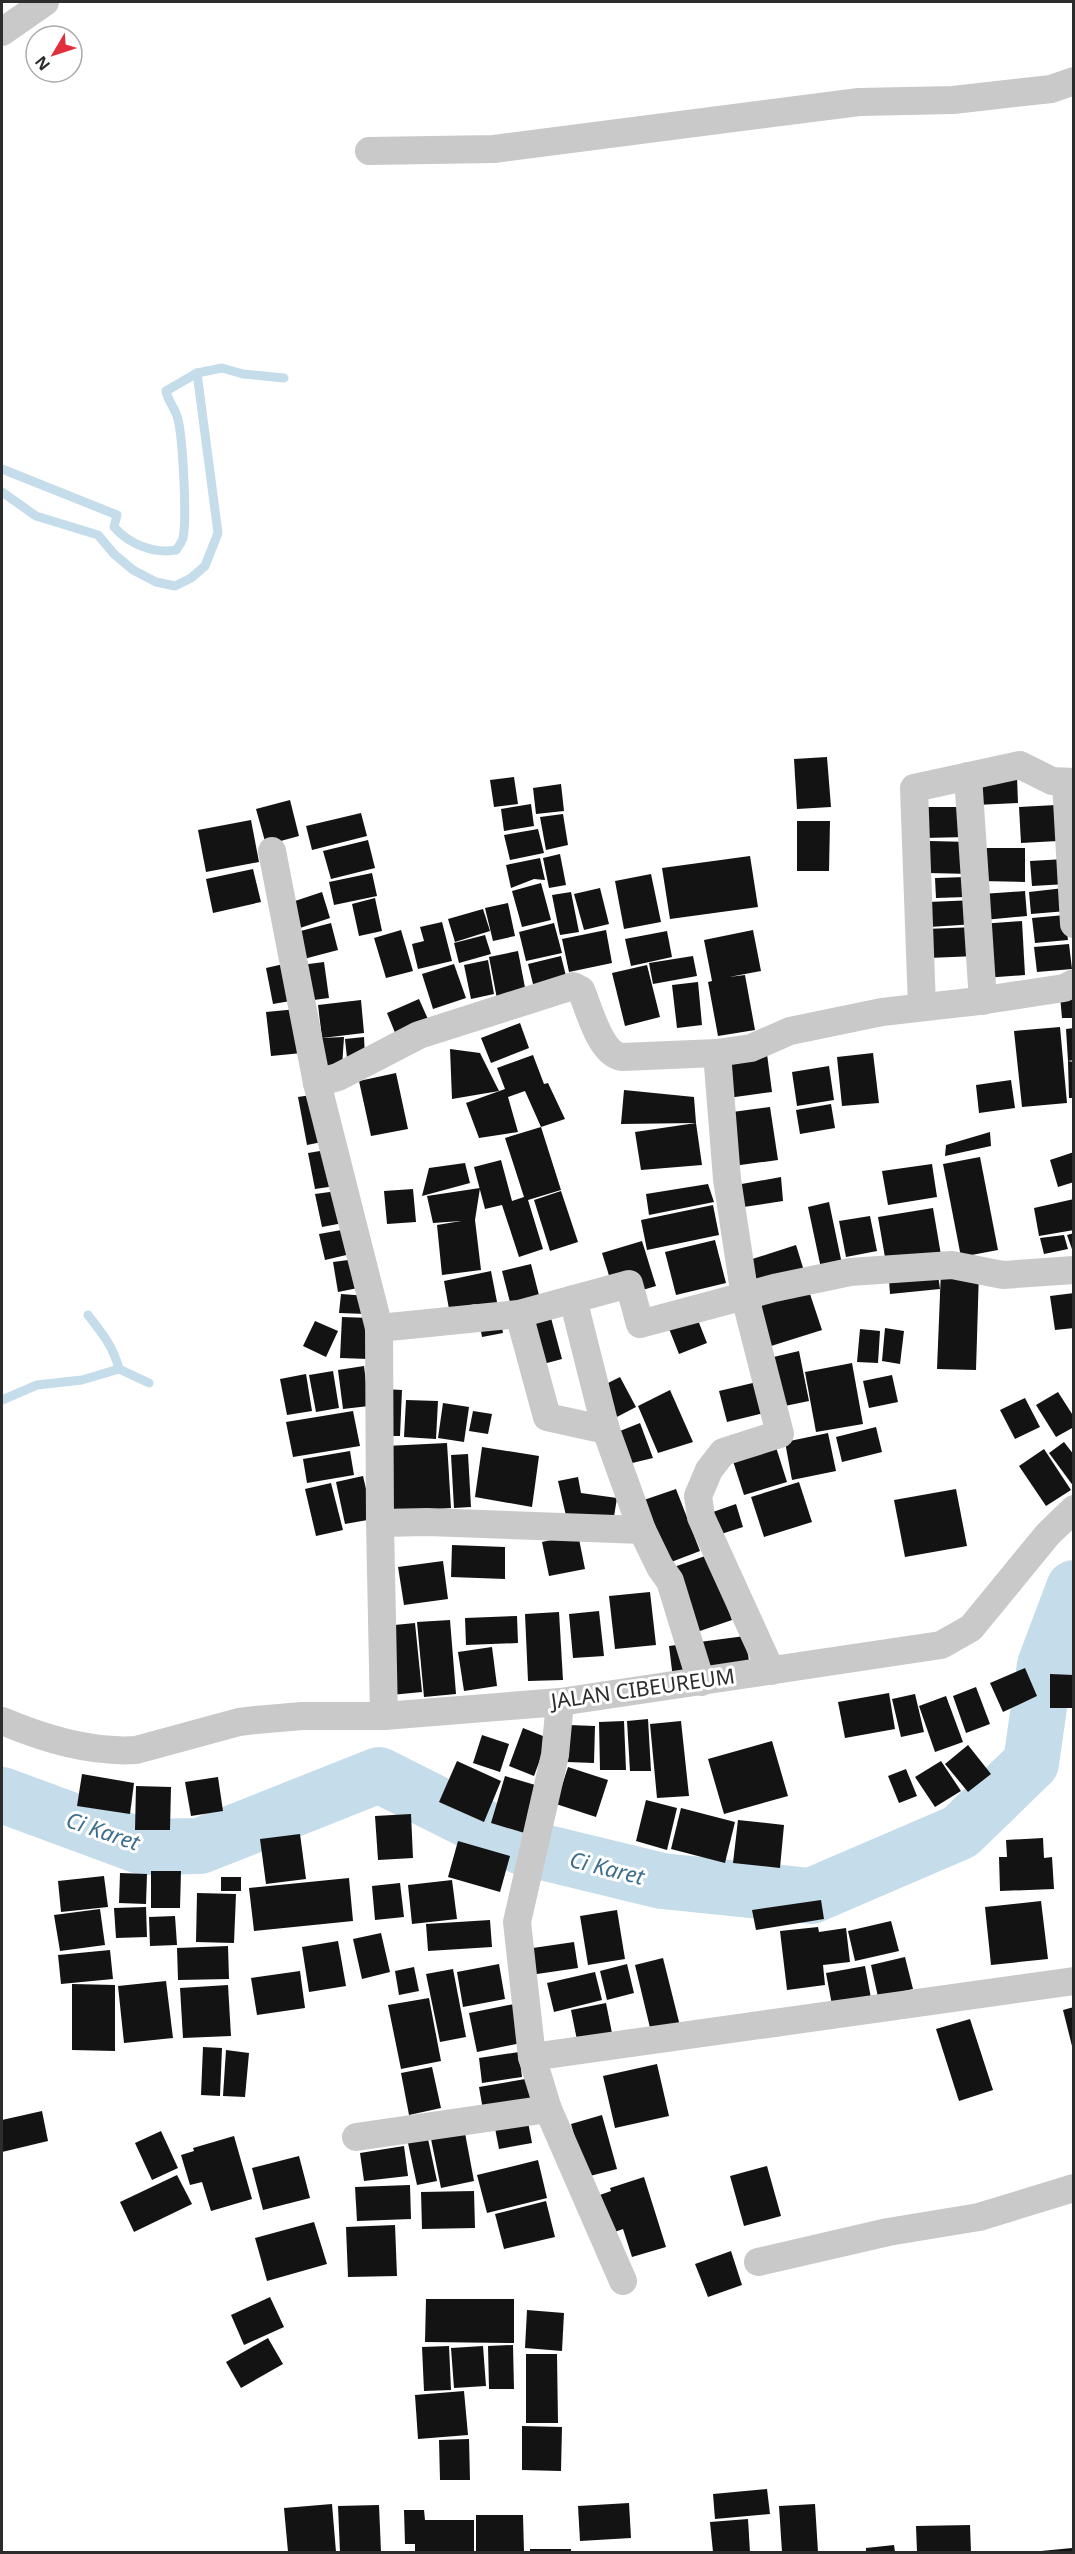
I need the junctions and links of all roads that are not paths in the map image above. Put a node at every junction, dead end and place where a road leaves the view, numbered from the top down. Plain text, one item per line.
1 (45, 2) edge
2 (2, 32) edge
3 (1074, 81) edge
4 (369, 151) dead end
5 (968, 776) junction
6 (1070, 782) edge
7 (272, 851) dead end
8 (1074, 924) edge
9 (1074, 983) edge
10 (983, 1000) junction
11 (922, 1007) junction
12 (717, 1053) junction
13 (317, 1083) junction
14 (1074, 1270) edge
15 (745, 1297) junction
16 (573, 1299) junction
17 (519, 1314) junction
18 (379, 1328) junction
19 (606, 1430) junction
20 (1074, 1509) edge
21 (380, 1523) junction
22 (642, 1530) junction
23 (771, 1671) junction
24 (701, 1682) junction
25 (560, 1702) junction
26 (384, 1716) junction
27 (2, 1721) edge
28 (1074, 1981) edge
29 (532, 2057) junction
30 (548, 2109) junction
31 (356, 2137) dead end
32 (1074, 2188) edge
33 (759, 2262) dead end
34 (623, 2281) dead end

1 - 2 street
3 - 4 street
5 - 6 street
5 - 10 street
5 - 11 street
6 - 8 street
7 - 13 street
9 - 10 street
10 - 11 street
11 - 12 street
12 - 13 street
12 - 15 street
13 - 18 street
14 - 15 street
15 - 16 street
15 - 23 street
16 - 17 street
16 - 19 street
17 - 18 street
17 - 19 street
18 - 21 street
19 - 22 street
20 - 23 street, JALAN CIBEUREUM
21 - 22 street
21 - 26 street
22 - 24 street
23 - 24 street, JALAN CIBEUREUM
24 - 25 street, JALAN CIBEUREUM
25 - 26 street, JALAN CIBEUREUM
25 - 29 street
26 - 27 street, JALAN CIBEUREUM
28 - 29 street
29 - 30 street
30 - 31 street
30 - 34 street
32 - 33 street

